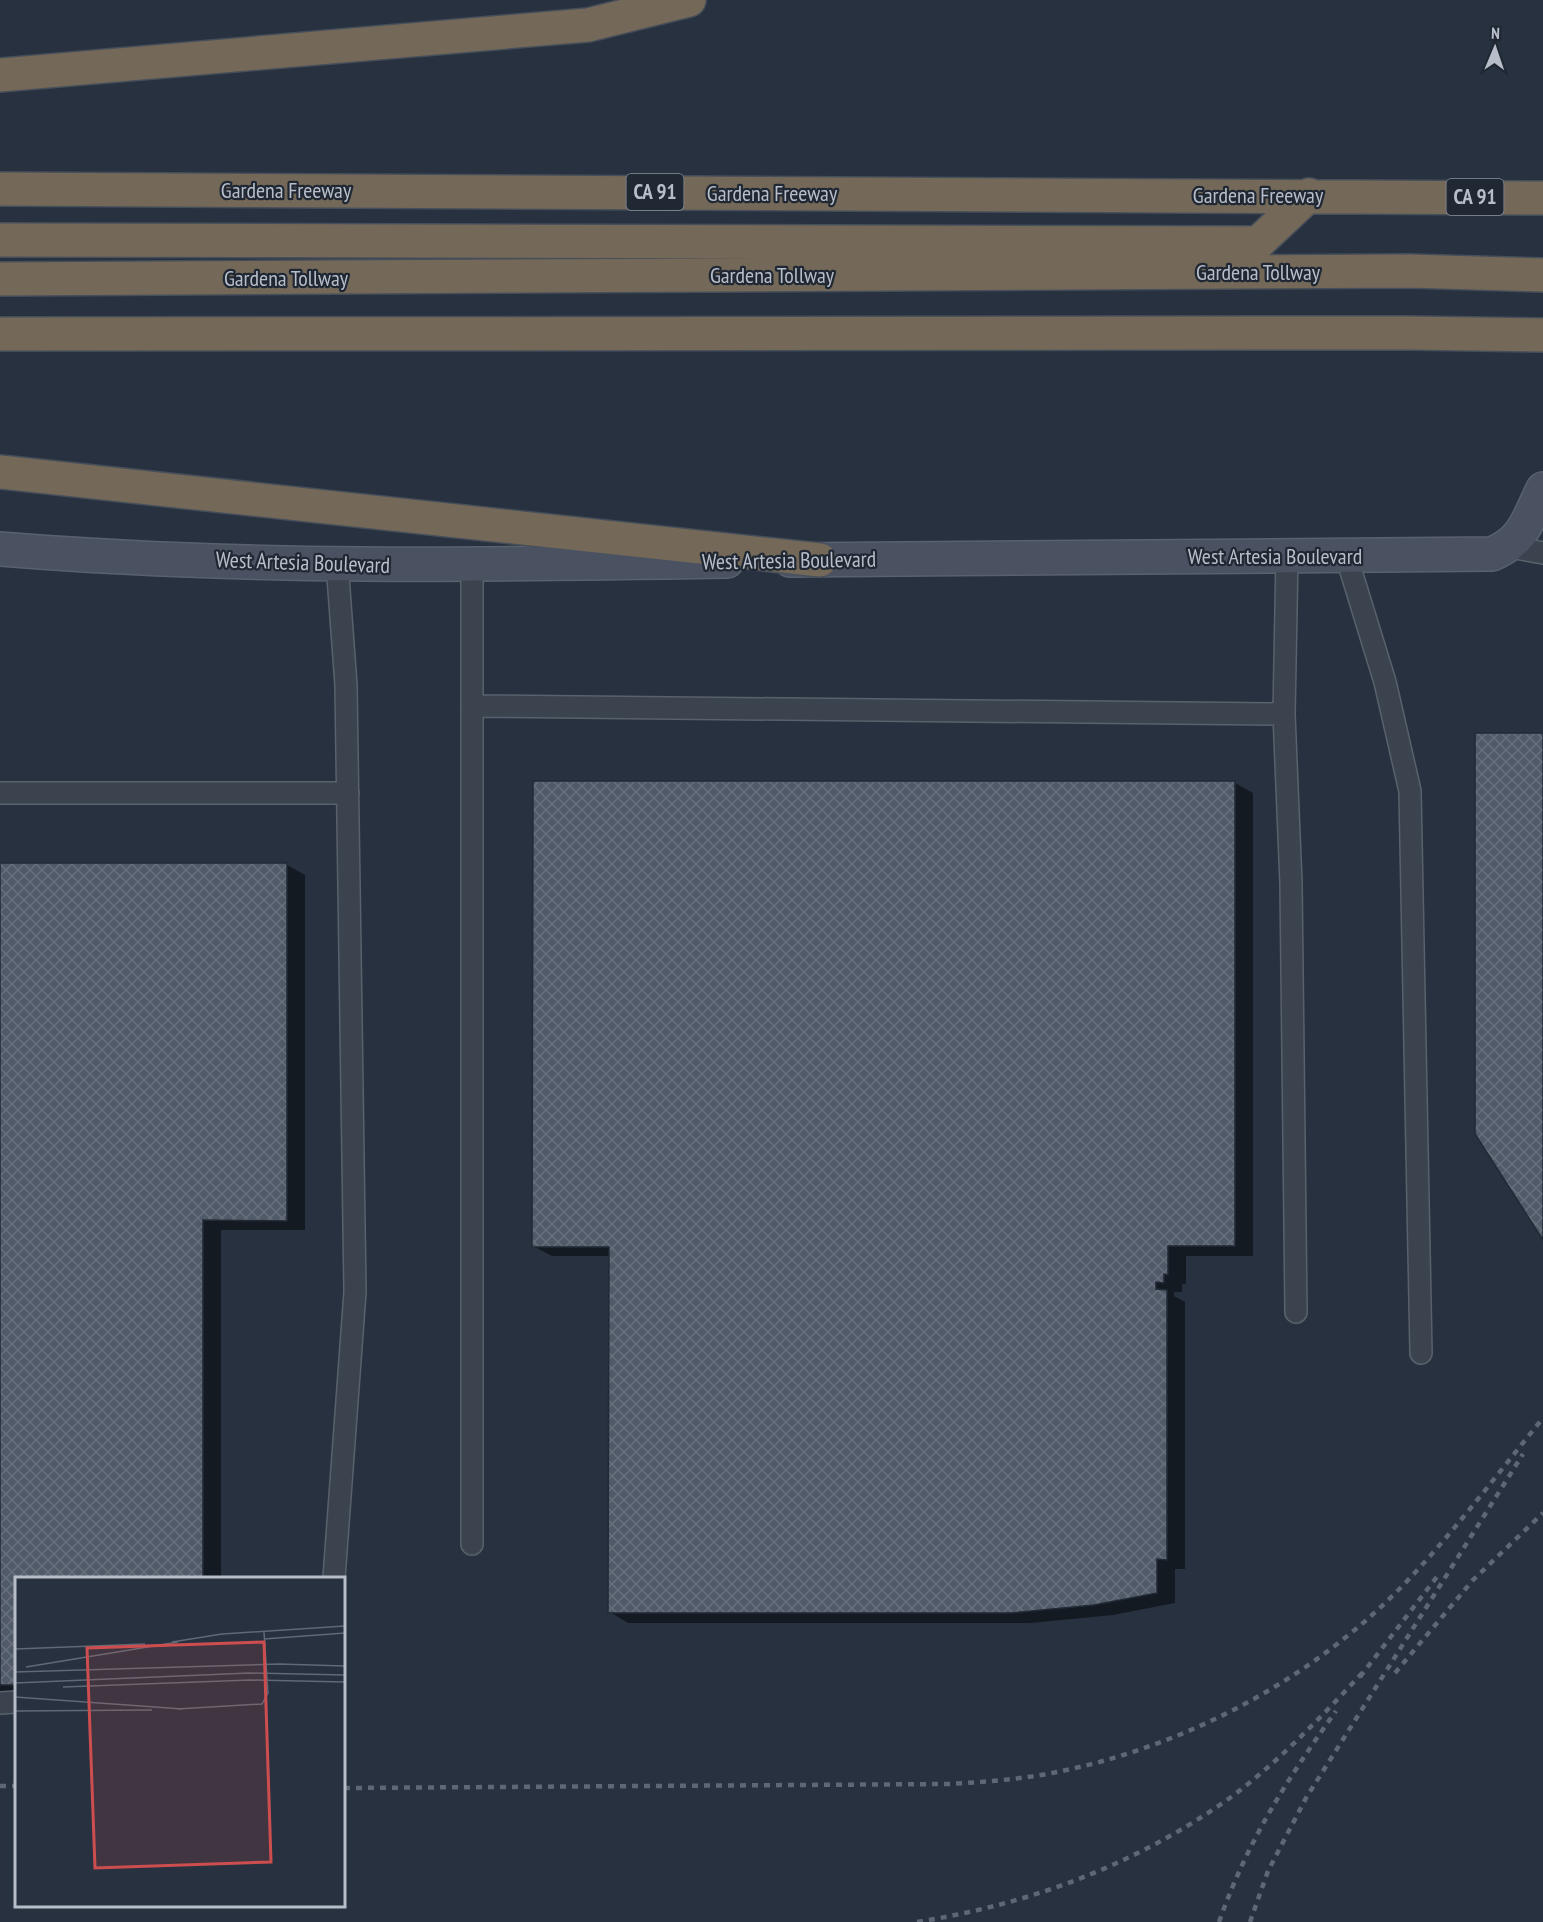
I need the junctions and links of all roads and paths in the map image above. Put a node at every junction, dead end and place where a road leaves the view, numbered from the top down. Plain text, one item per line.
1 (689, 0) edge
2 (0, 75) edge
3 (0, 189) edge
4 (1309, 195) junction
5 (1543, 198) edge
6 (0, 240) edge
7 (1543, 274) edge
8 (0, 279) edge
9 (0, 334) edge
10 (1543, 335) edge
11 (0, 472) edge
12 (1543, 489) edge
13 (1510, 547) junction
14 (0, 549) edge
15 (1543, 553) edge
16 (1346, 555) junction
17 (1287, 556) junction
18 (820, 560) junction
19 (337, 563) junction
20 (472, 565) junction
21 (472, 706) junction
22 (1284, 714) junction
23 (0, 793) edge
24 (348, 793) junction
25 (1296, 1312) dead end
26 (1421, 1353) dead end
27 (472, 1544) dead end
28 (334, 1577) edge

1 - 2 highway
3 - 4 highway, Gardena Freeway / CA 91
4 - 5 highway, Gardena Freeway / CA 91
4 - 6 highway, Gardena Tollway
7 - 8 highway, Gardena Tollway
9 - 10 highway
11 - 18 highway
12 - 13 main road
13 - 15 lane
13 - 16 main road, West Artesia Boulevard
14 - 19 main road, West Artesia Boulevard
16 - 17 main road, West Artesia Boulevard
16 - 26 lane
17 - 18 main road, West Artesia Boulevard
17 - 22 lane
18 - 20 main road, West Artesia Boulevard
19 - 20 main road, West Artesia Boulevard
19 - 24 lane
20 - 21 lane
21 - 22 lane
21 - 27 lane
22 - 25 lane
23 - 24 lane
24 - 28 lane

